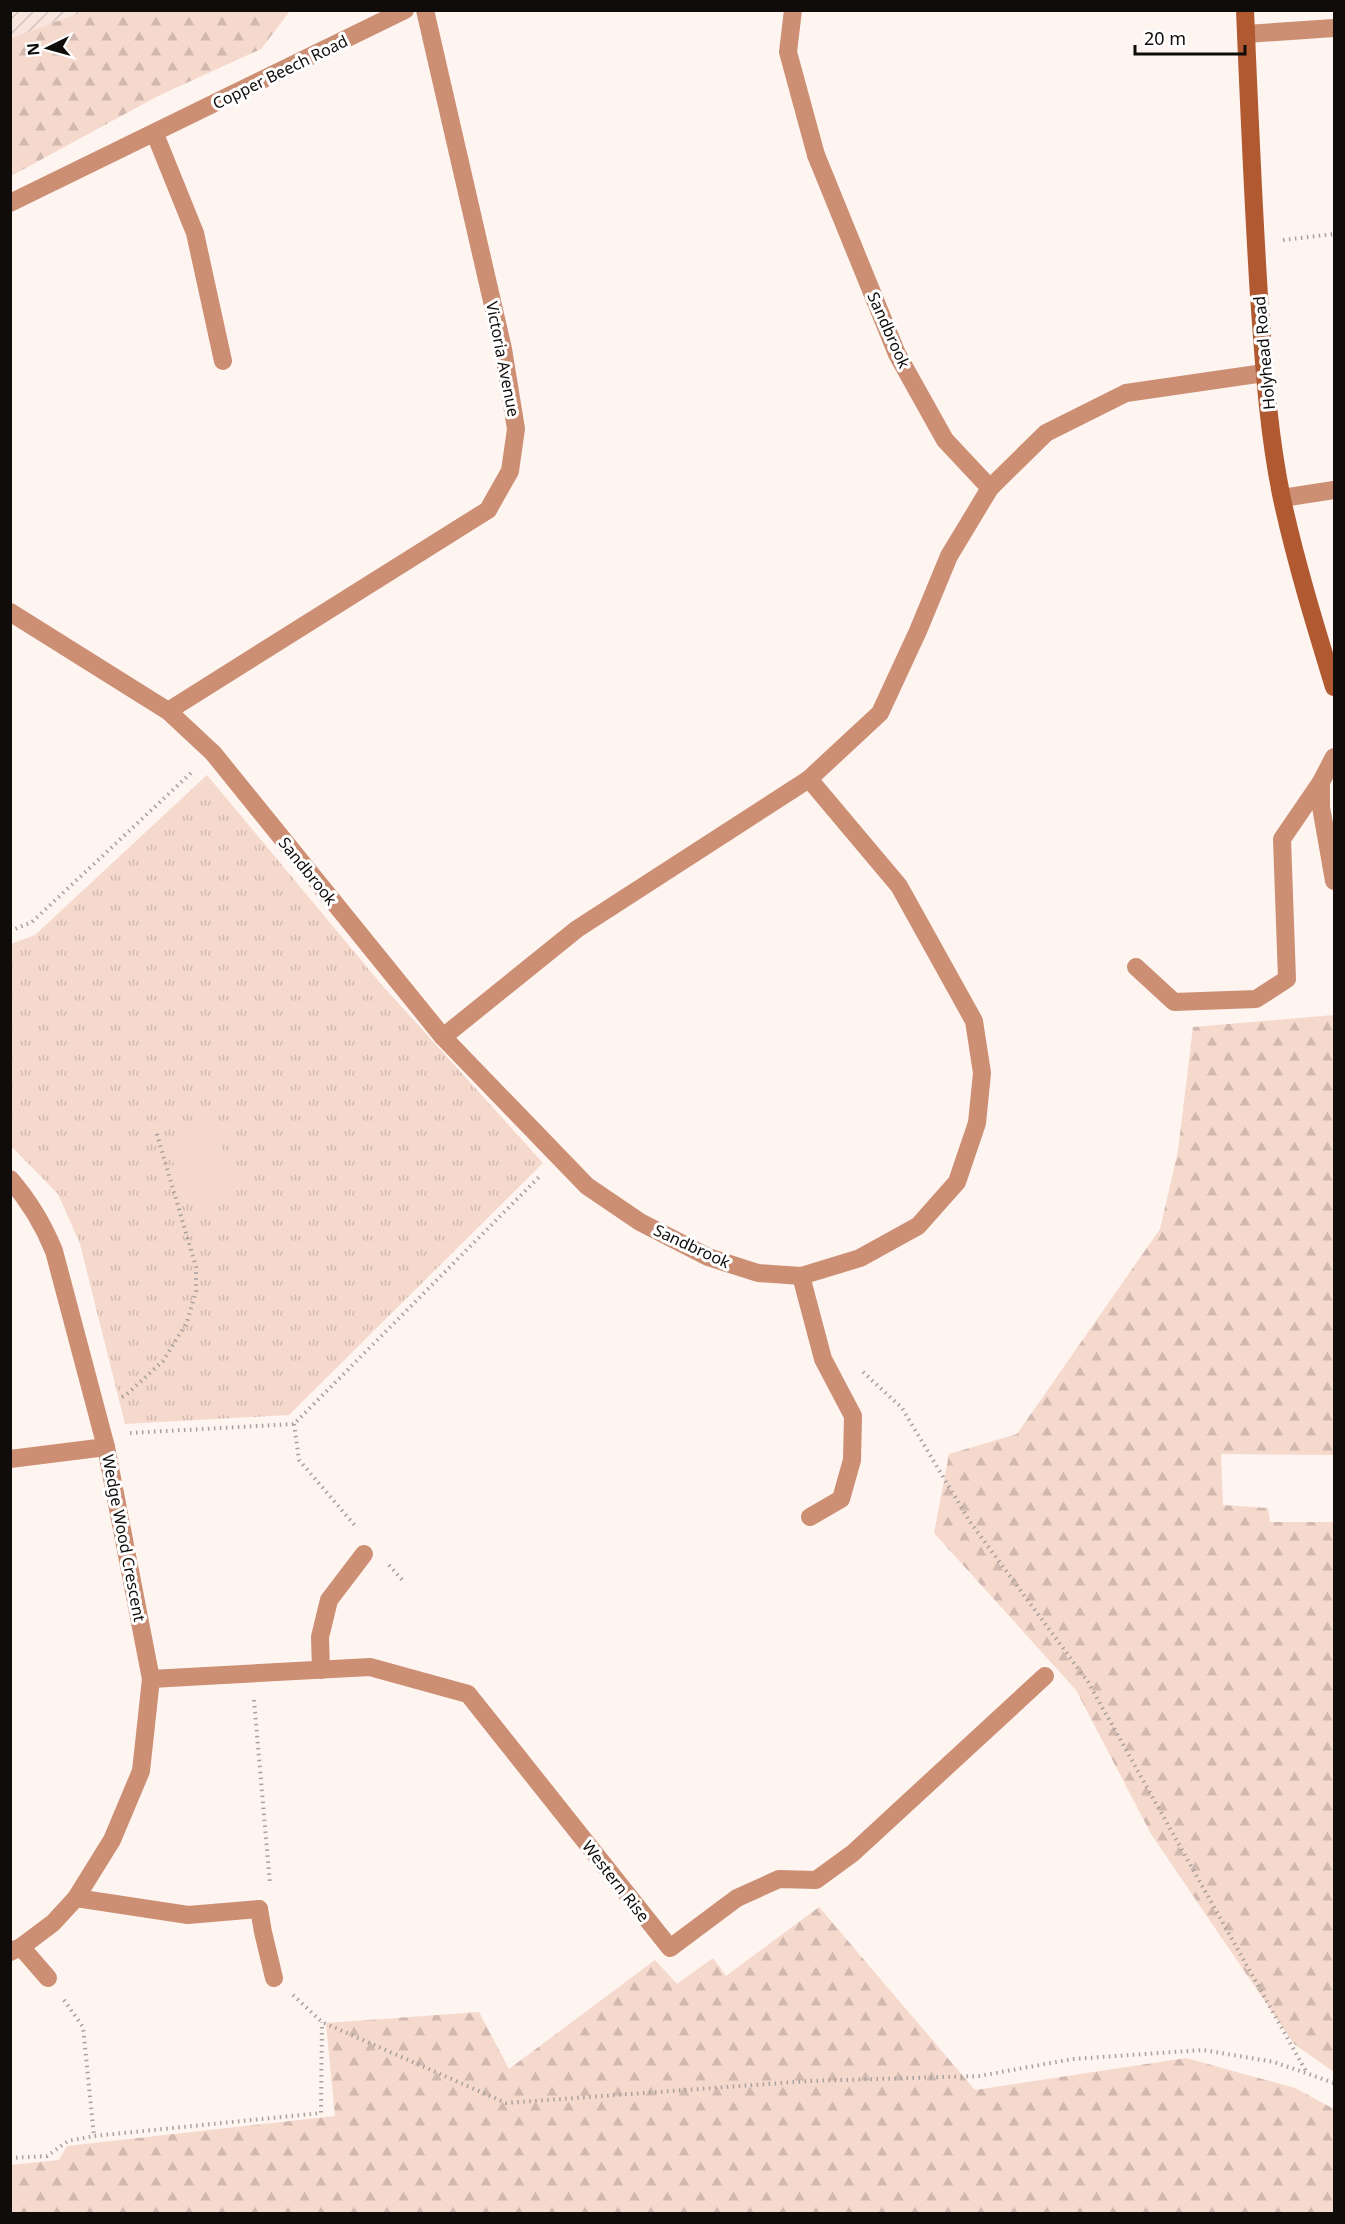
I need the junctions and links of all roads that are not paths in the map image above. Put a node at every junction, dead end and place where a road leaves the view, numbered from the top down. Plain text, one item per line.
1 (405, 10) edge
2 (424, 10) edge
3 (793, 10) edge
4 (1245, 10) edge
5 (1335, 28) edge
6 (1246, 34) junction
7 (154, 134) junction
8 (10, 203) edge
9 (224, 361) dead end
10 (1264, 373) junction
11 (990, 488) junction
12 (1335, 490) edge
13 (1282, 498) junction
14 (10, 612) edge
15 (1335, 687) edge
16 (168, 711) junction
17 (1335, 757) edge
18 (809, 779) junction
19 (1321, 782) junction
20 (1335, 881) edge
21 (1136, 967) dead end
22 (443, 1037) junction
23 (10, 1179) edge
24 (801, 1276) junction
25 (105, 1441) junction
26 (10, 1459) edge
27 (810, 1517) dead end
28 (373, 1555) road end
29 (321, 1670) junction
30 (1045, 1676) dead end
31 (151, 1678) junction
32 (76, 1898) junction
33 (16, 1950) edge
34 (48, 1978) road end
35 (274, 1978) road end

1 - 7 street, Copper Beech Road
2 - 16 street, Victoria Avenue
3 - 11 street, Sandbrook
4 - 6 main road, Holyhead Road
5 - 6 street
6 - 10 main road, Holyhead Road
7 - 8 street, Copper Beech Road
7 - 9 street
10 - 11 street
10 - 13 main road, Holyhead Road
11 - 18 street
12 - 13 street
13 - 15 main road, Holyhead Road
14 - 16 street
16 - 22 street, Sandbrook
17 - 19 street
18 - 22 street
18 - 24 street, Sandbrook
19 - 20 street
19 - 21 street
22 - 24 street, Sandbrook
23 - 25 street, Wedge Wood Crescent
24 - 27 street
25 - 26 street
25 - 31 street, Wedge Wood Crescent
28 - 29 street
29 - 30 street, Western Rise
29 - 31 street, Western Rise
31 - 32 street, Wedge Wood Crescent
32 - 33 street, Wedge Wood Crescent
32 - 35 street
33 - 34 street

